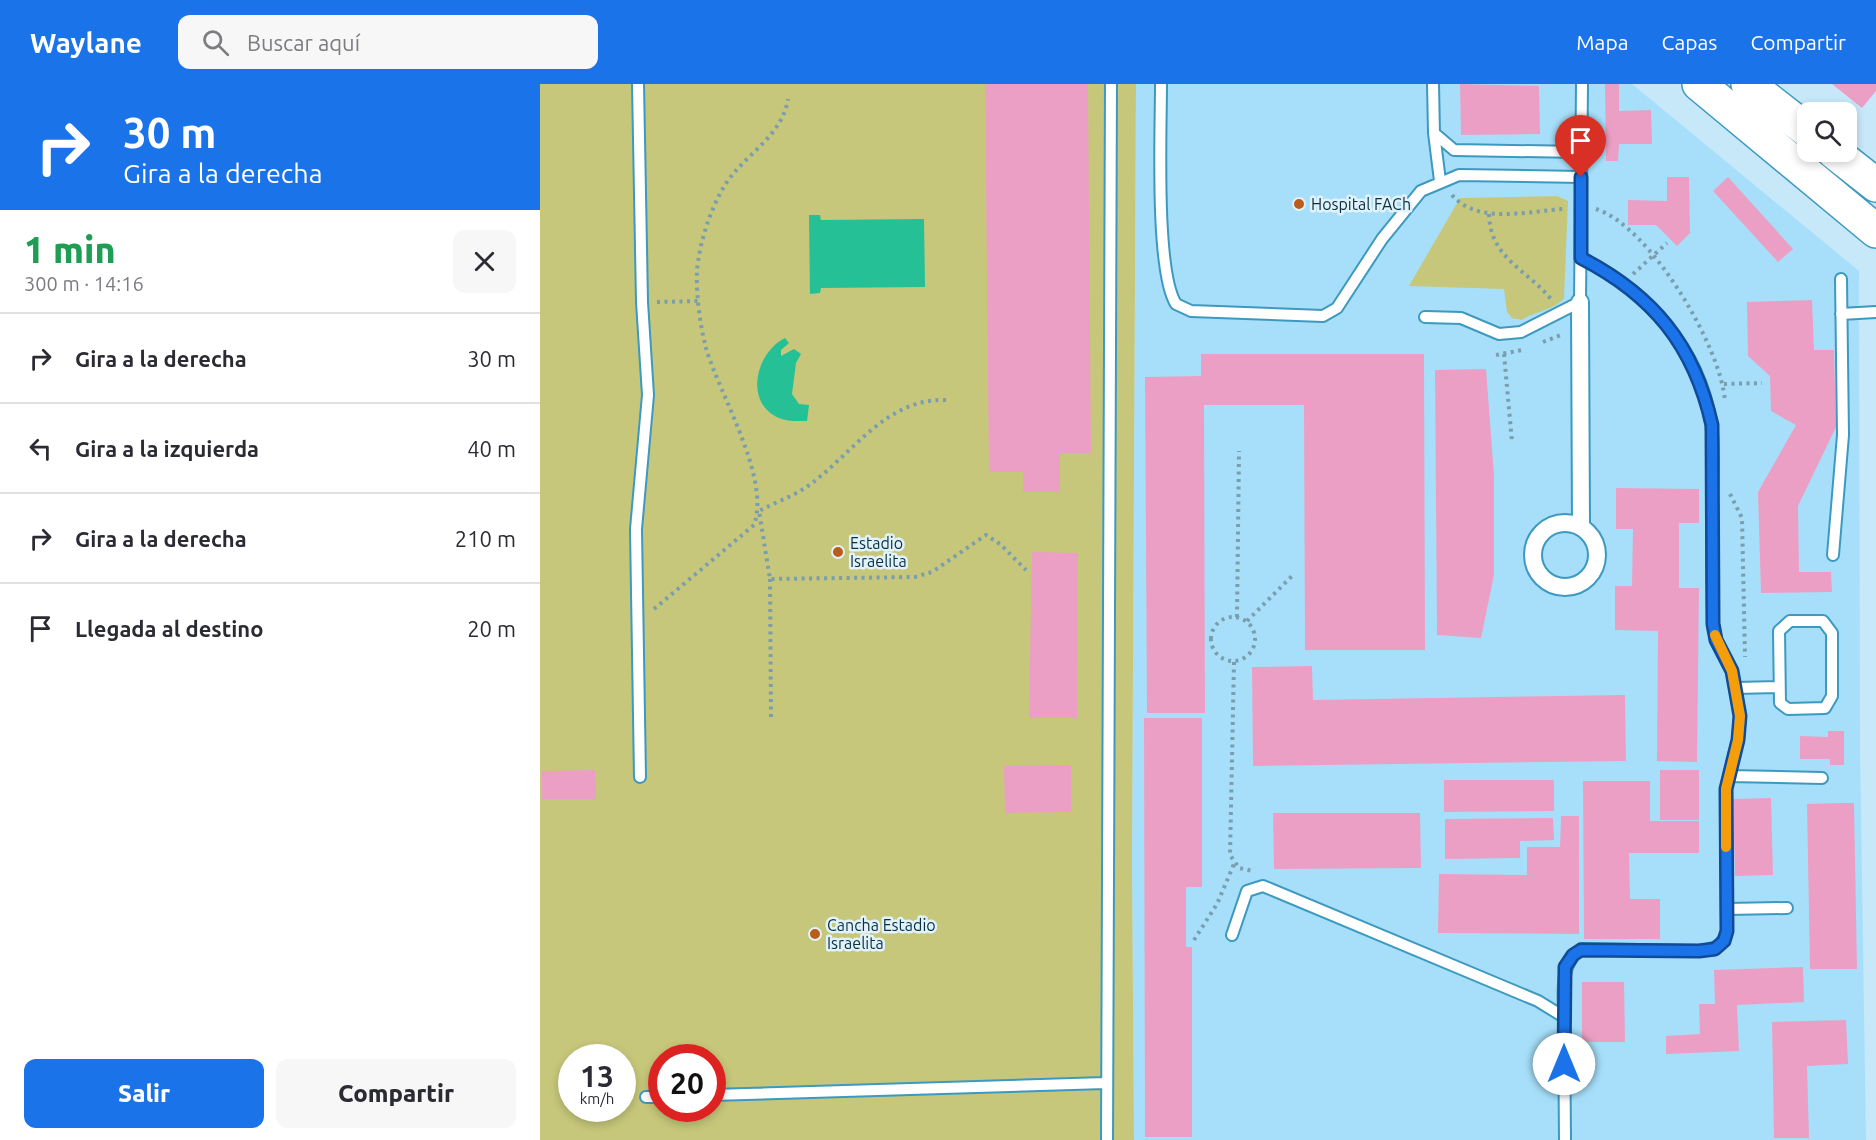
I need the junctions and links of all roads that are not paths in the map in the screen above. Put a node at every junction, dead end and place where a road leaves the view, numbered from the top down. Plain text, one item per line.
1 (638, 84) edge
2 (1111, 84) edge
3 (1161, 84) edge
4 (1433, 84) edge
5 (1581, 84) edge
6 (1699, 84) edge
7 (1748, 84) edge
8 (1797, 122) edge
9 (1434, 133) junction
10 (1581, 152) junction
11 (1847, 162) edge
12 (1581, 177) junction
13 (1440, 181) junction
14 (1876, 185) edge
15 (1876, 231) edge
16 (1581, 258) junction
17 (1841, 279) dead end
18 (1580, 302) junction
19 (1876, 312) edge
20 (1842, 314) junction
21 (1425, 316) dead end
22 (1581, 526) junction
23 (1833, 555) dead end
24 (1515, 561) dead end
25 (1532, 561) junction
26 (1778, 687) junction
27 (1741, 688) junction
28 (1729, 776) junction
29 (640, 777) dead end
30 (1822, 778) dead end
31 (1787, 908) dead end
32 (1727, 909) junction
33 (1232, 935) dead end
34 (1564, 1017) junction
35 (1106, 1083) junction
36 (726, 1095) edge
37 (1107, 1140) edge
38 (1564, 1140) edge

1 - 29 lane
2 - 35 lane
3 - 13 lane
4 - 9 lane
5 - 10 lane
6 - 15 main road
7 - 8 main road
9 - 10 lane
9 - 13 lane
10 - 12 lane
11 - 14 main road
12 - 13 lane
12 - 16 lane
16 - 18 lane
16 - 27 lane
17 - 20 lane
18 - 21 lane
18 - 22 street
19 - 20 lane
20 - 23 lane
22 - 25 street
22 - 25 street
24 - 25 street
26 - 26 lane
26 - 27 lane
27 - 28 lane
28 - 30 lane
28 - 32 lane
31 - 32 lane
32 - 34 lane
33 - 34 lane
34 - 38 lane
35 - 36 lane
35 - 37 lane

